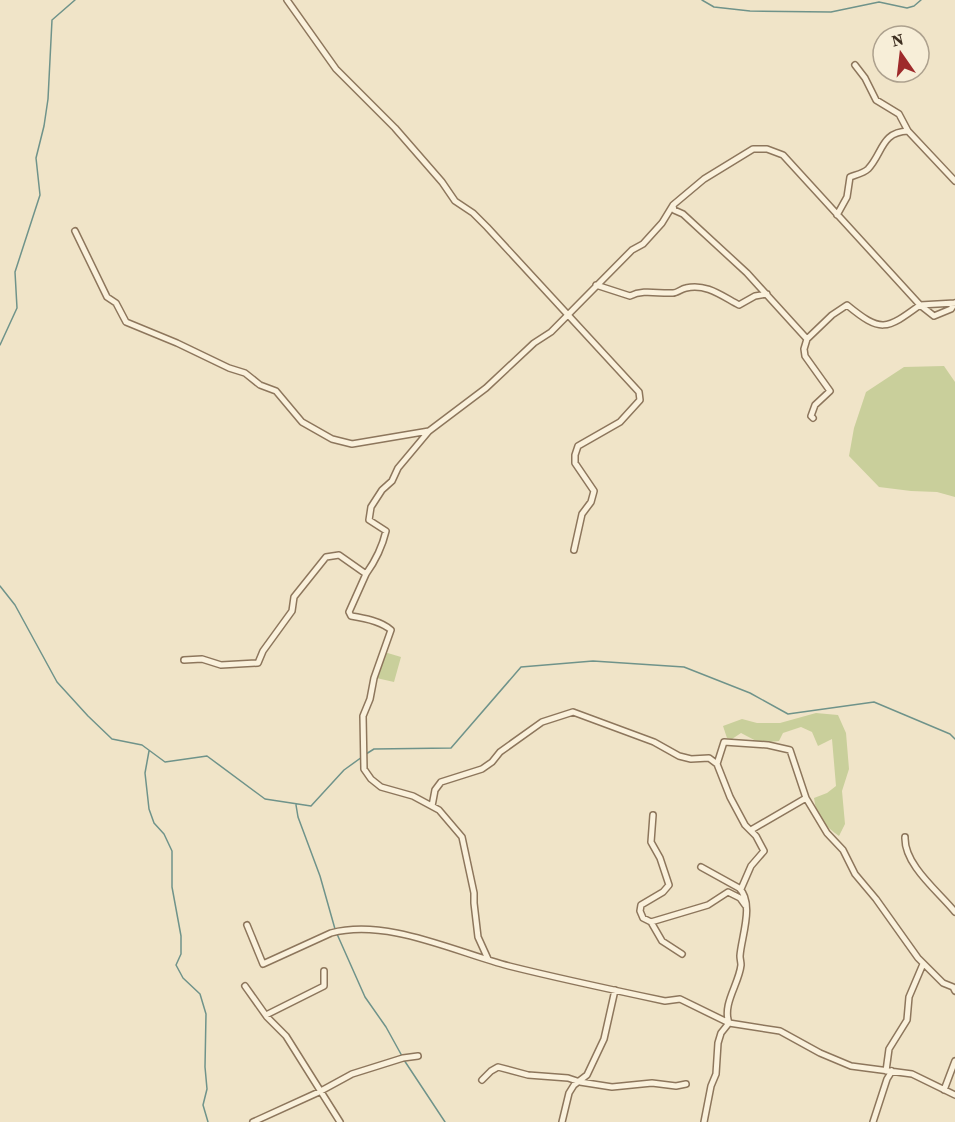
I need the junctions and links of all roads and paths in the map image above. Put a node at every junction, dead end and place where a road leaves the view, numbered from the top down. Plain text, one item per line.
1 (287, 0) edge
2 (855, 65) dead end
3 (908, 131) junction
4 (955, 181) edge
5 (673, 205) junction
6 (837, 215) junction
7 (75, 231) dead end
8 (596, 285) junction
9 (767, 294) junction
10 (955, 303) edge
11 (920, 305) junction
12 (568, 313) junction
13 (807, 339) junction
14 (813, 418) dead end
15 (429, 431) junction
16 (574, 550) dead end
17 (366, 574) junction
18 (184, 660) dead end
19 (717, 764) junction
20 (806, 798) junction
21 (432, 806) junction
22 (652, 815) dead end
23 (751, 830) junction
24 (905, 837) dead end
25 (701, 867) dead end
26 (741, 890) junction
27 (746, 906) junction
28 (955, 912) edge
29 (651, 922) junction
30 (247, 925) dead end
31 (682, 954) dead end
32 (488, 959) junction
33 (923, 964) junction
34 (324, 971) dead end
35 (245, 986) dead end
36 (615, 990) junction
37 (955, 991) edge
38 (266, 1015) junction
39 (729, 1023) junction
40 (418, 1056) dead end
41 (955, 1061) edge
42 (889, 1071) junction
43 (482, 1080) dead end
44 (580, 1082) junction
45 (686, 1084) dead end
46 (944, 1090) junction
47 (319, 1092) junction
48 (955, 1095) edge
49 (253, 1122) edge
50 (340, 1122) edge
51 (562, 1122) edge
52 (704, 1122) edge
53 (873, 1122) edge

1 - 12 street
2 - 3 street
3 - 4 street
3 - 6 street
5 - 6 street
5 - 8 street
5 - 9 street
6 - 11 street
7 - 15 street
8 - 9 street
8 - 12 street
9 - 13 street
10 - 11 street
10 - 11 street
11 - 13 street
12 - 15 street
12 - 16 street
13 - 14 street
15 - 17 street
17 - 18 street
17 - 21 street
19 - 20 street
19 - 21 street
19 - 23 street
20 - 23 street
20 - 33 street
21 - 32 street
22 - 29 street
23 - 26 street
24 - 28 street
25 - 26 street
26 - 27 street
27 - 29 street
27 - 39 street
29 - 31 street
30 - 32 street
32 - 36 street
33 - 37 street
33 - 42 street
34 - 38 street
35 - 38 street
36 - 39 street
36 - 44 street
38 - 47 street
39 - 42 street
39 - 52 street
40 - 47 street
41 - 46 street
42 - 46 street
42 - 53 street
43 - 44 street
44 - 45 street
44 - 51 street
46 - 48 street
47 - 49 street
47 - 50 street

